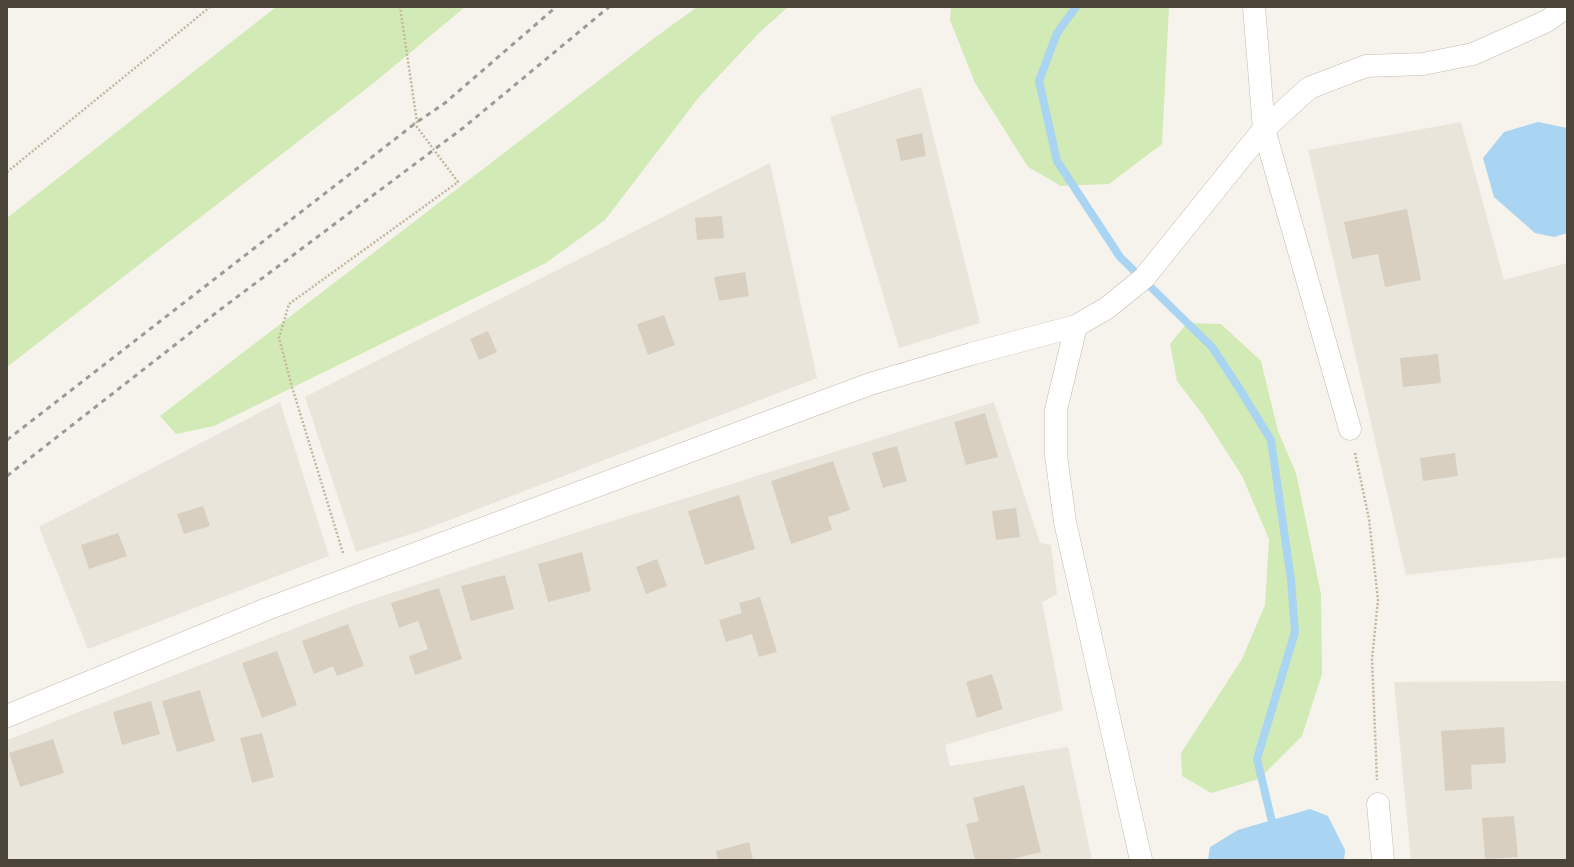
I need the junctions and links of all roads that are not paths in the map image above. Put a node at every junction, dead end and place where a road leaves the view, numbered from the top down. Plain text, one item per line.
1 (1254, 7) edge
2 (1566, 7) edge
3 (1264, 129) junction
4 (1076, 326) junction
5 (1350, 429) road end
6 (7, 716) edge
7 (1378, 804) road end
8 (1141, 860) edge
9 (1383, 860) edge

1 - 3 street
2 - 3 street
3 - 4 street
3 - 5 street
4 - 6 street
4 - 8 street
7 - 9 street

